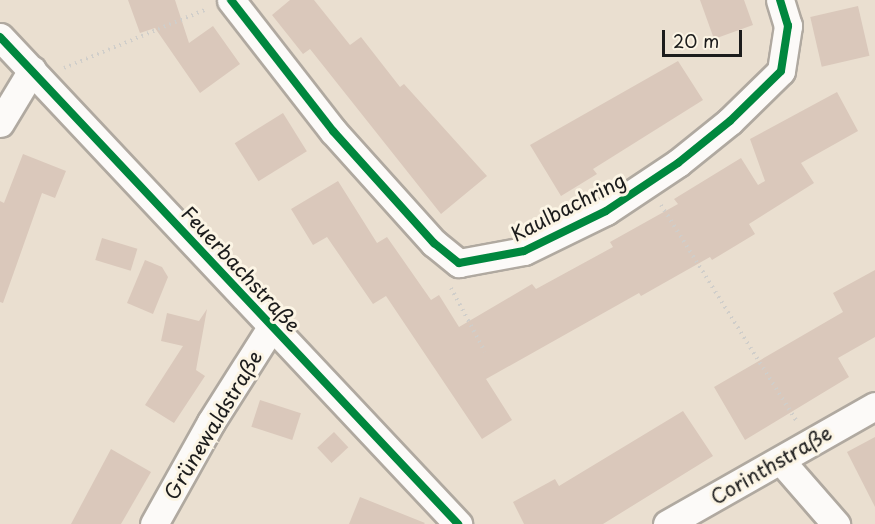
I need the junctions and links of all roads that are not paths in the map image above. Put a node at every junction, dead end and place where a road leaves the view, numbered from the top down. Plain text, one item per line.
1 (780, 0) edge
2 (225, 2) edge
3 (0, 37) edge
4 (35, 74) junction
5 (0, 123) edge
6 (272, 326) junction
7 (875, 406) edge
8 (781, 461) junction
9 (154, 524) edge
10 (458, 524) edge
11 (668, 524) edge
12 (836, 524) edge

1 - 2 street, Kaulbachring
3 - 4 street, Feuerbachstraße
4 - 5 street
4 - 6 street, Feuerbachstraße
6 - 9 street, Grünewaldstraße
6 - 10 street, Feuerbachstraße
7 - 8 street, Corinthstraße
8 - 11 street, Corinthstraße
8 - 12 street

